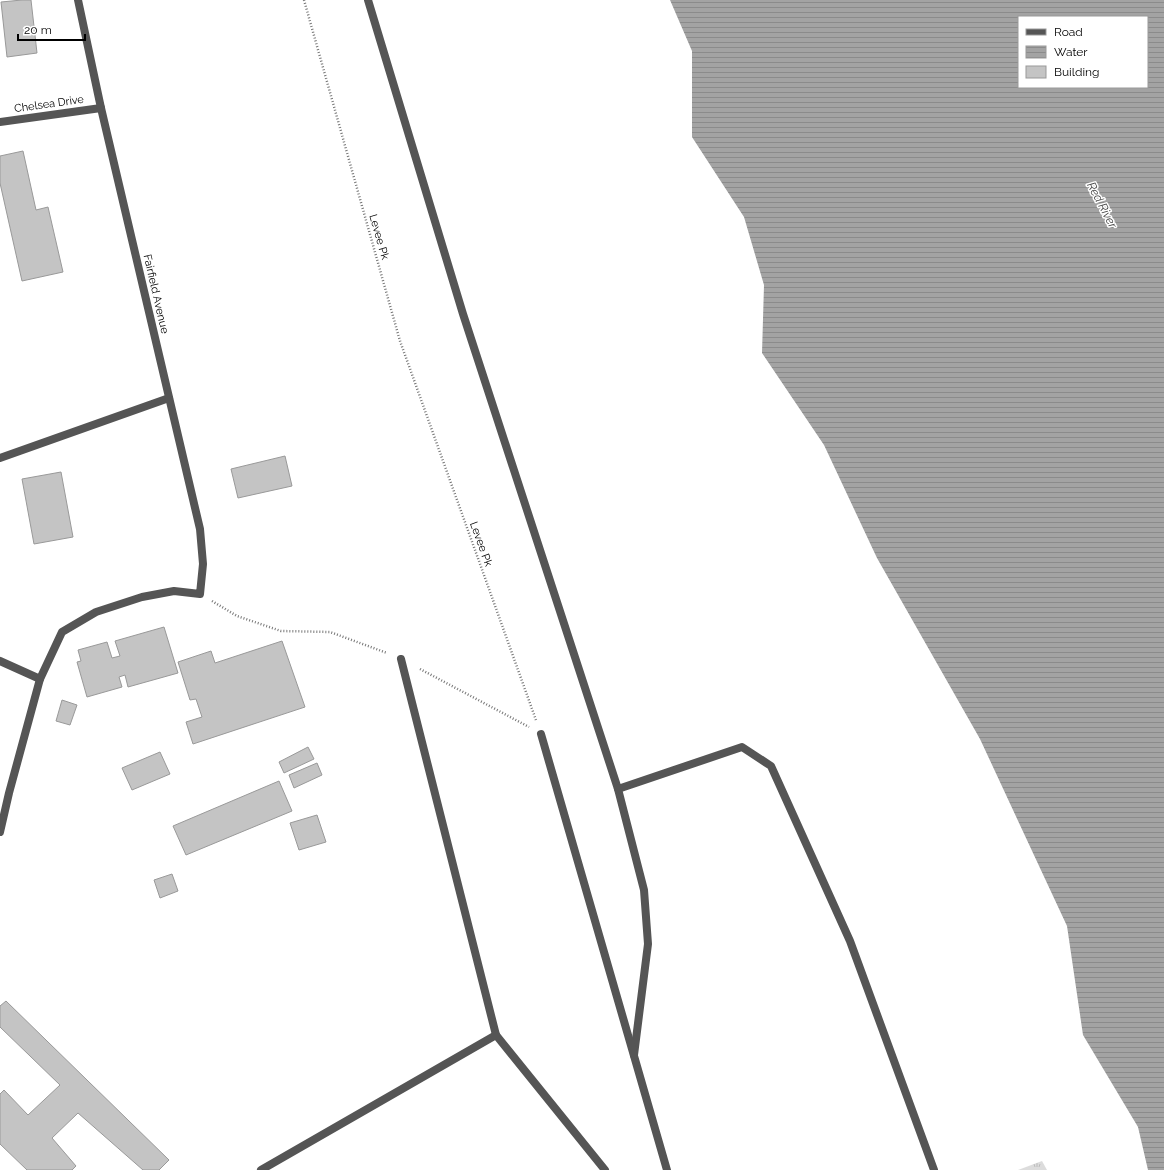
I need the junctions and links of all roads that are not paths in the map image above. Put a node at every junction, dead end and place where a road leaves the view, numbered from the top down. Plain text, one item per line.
1 (78, 0) edge
2 (368, 0) edge
3 (101, 108) junction
4 (0, 122) edge
5 (169, 398) junction
6 (0, 458) edge
7 (401, 658) road end
8 (0, 661) edge
9 (40, 679) junction
10 (541, 734) road end
11 (618, 789) junction
12 (0, 832) edge
13 (496, 1035) junction
14 (634, 1056) junction
15 (261, 1170) edge
16 (605, 1170) edge
17 (667, 1170) edge
18 (934, 1170) edge

1 - 3 street, Fairfield Avenue
2 - 11 street
3 - 4 street, Chelsea Drive
3 - 5 street, Fairfield Avenue
5 - 6 street
5 - 9 street, Fairfield Avenue
7 - 13 street
8 - 9 street
9 - 12 street
10 - 14 street
11 - 14 street
11 - 18 street
13 - 15 street
13 - 16 street
14 - 17 street

